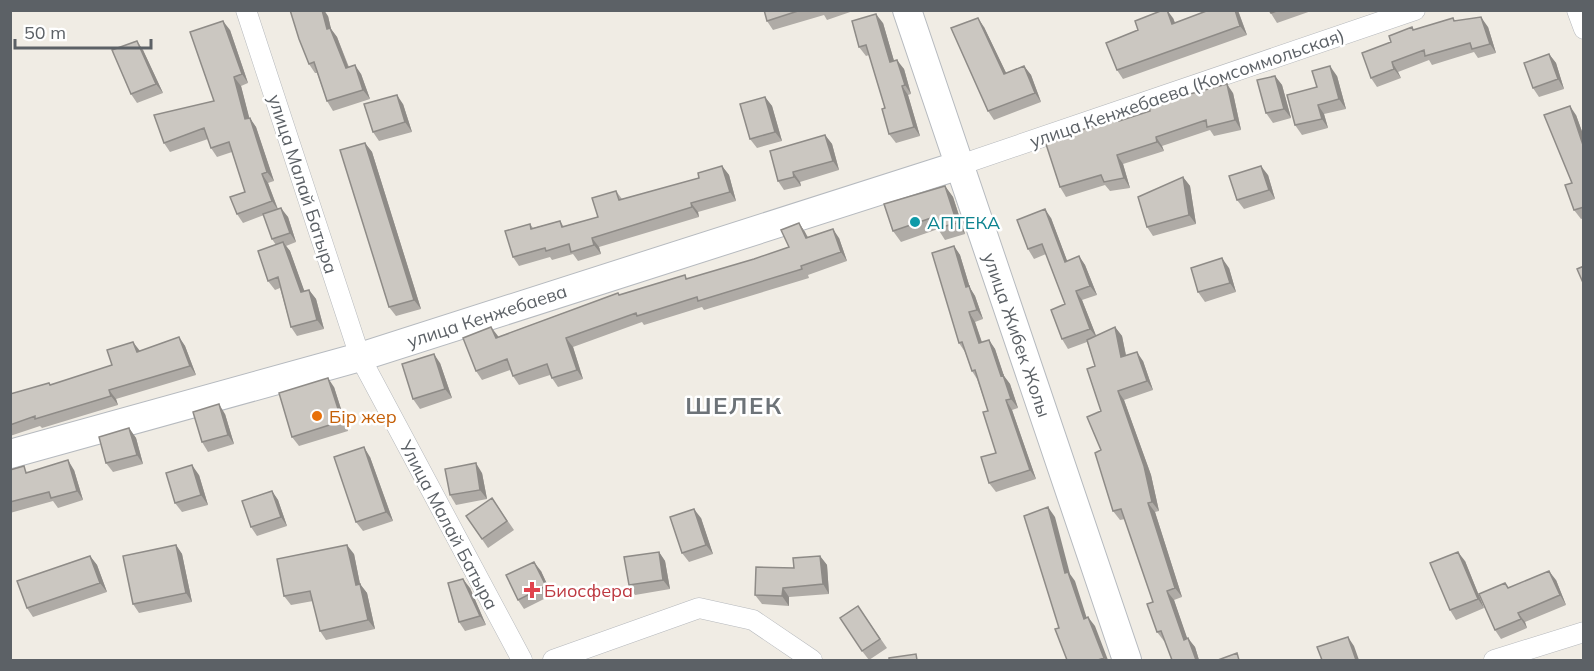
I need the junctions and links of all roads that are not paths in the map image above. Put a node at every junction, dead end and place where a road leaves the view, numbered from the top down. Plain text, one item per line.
1 (246, 10) edge
2 (907, 10) edge
3 (1415, 10) edge
4 (1577, 10) edge
5 (1584, 29) edge
6 (960, 165) junction
7 (360, 357) junction
8 (10, 454) edge
9 (1584, 632) edge
10 (522, 660) edge
11 (553, 660) edge
12 (812, 660) edge
13 (1127, 660) edge
14 (1494, 660) edge

1 - 7 street, улица Малай Батыра
2 - 6 street, улица Жибек Жолы
3 - 6 street, улица Кенжебаева (Комсоммольская)
4 - 5 street
6 - 7 street, улица Кенжебаева
6 - 13 street, улица Жибек Жолы
7 - 8 street, улица Кенжебаева
7 - 10 street, Улица Малай Батыра
9 - 14 street
11 - 12 street

